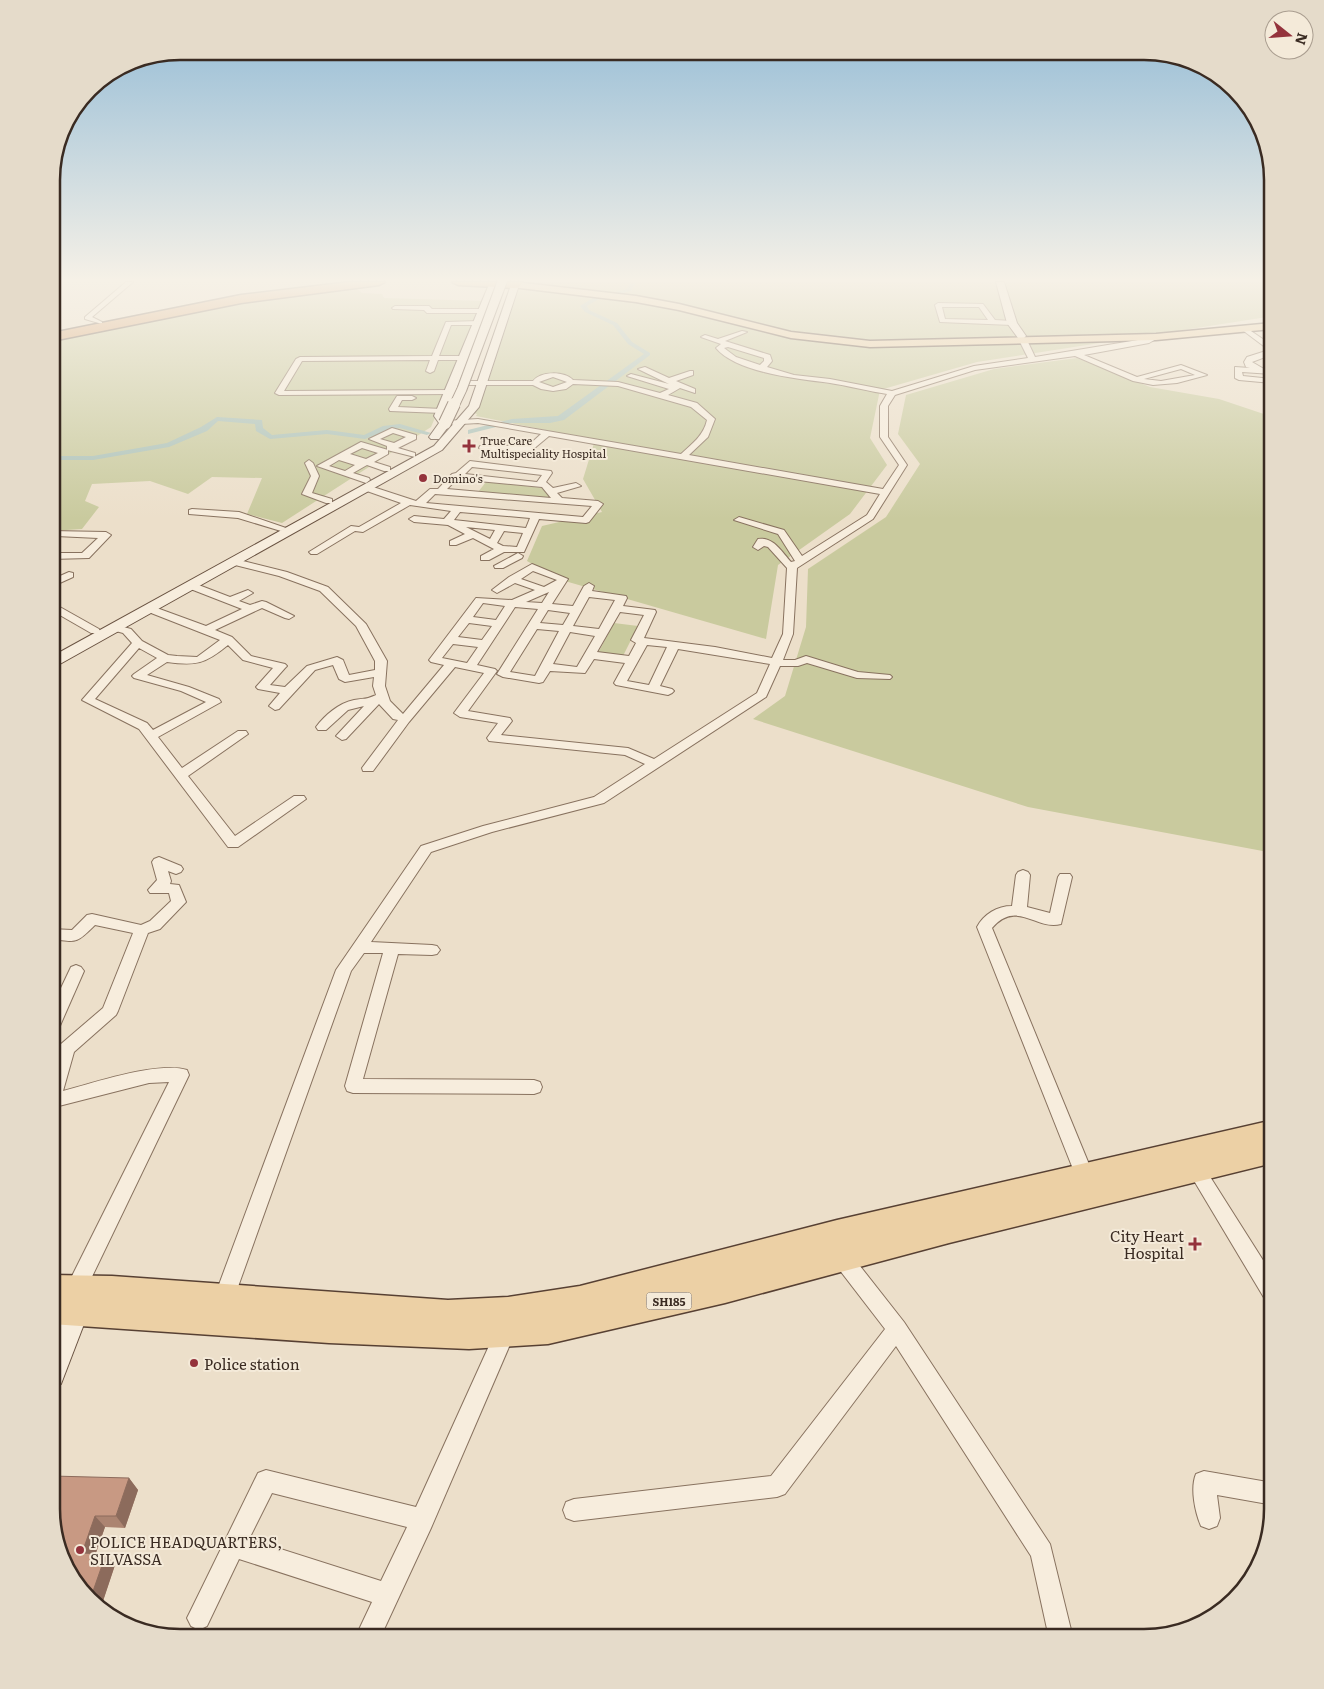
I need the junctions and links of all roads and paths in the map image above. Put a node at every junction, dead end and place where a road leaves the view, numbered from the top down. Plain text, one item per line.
1 (299, 361) edge
2 (433, 361) edge
3 (464, 361) edge
4 (471, 361) edge
5 (483, 361) edge
6 (490, 361) edge
7 (744, 361) edge
8 (768, 361) edge
9 (1026, 361) edge
10 (1092, 361) edge
11 (1250, 361) edge
12 (654, 362) dead end
13 (762, 368) junction
14 (1264, 368) edge
15 (642, 369) junction
16 (1261, 370) junction
17 (1264, 370) edge
18 (430, 371) dead end
19 (690, 373) dead end
20 (631, 376) junction
21 (1136, 378) junction
22 (1264, 380) edge
23 (536, 381) junction
24 (669, 381) junction
25 (483, 382) junction
26 (570, 382) junction
27 (618, 384) junction
28 (678, 387) junction
29 (452, 388) junction
30 (692, 391) dead end
31 (892, 393) junction
32 (661, 396) junction
33 (444, 417) junction
34 (461, 421) junction
35 (548, 432) junction
36 (394, 446) dead end
37 (483, 448) dead end
38 (412, 454) junction
39 (683, 456) junction
40 (367, 462) dead end
41 (309, 463) dead end
42 (387, 468) junction
43 (510, 469) junction
44 (345, 474) dead end
45 (459, 476) junction
46 (486, 479) junction
47 (501, 480) junction
48 (540, 484) junction
49 (363, 485) junction
50 (576, 486) dead end
51 (441, 491) junction
52 (552, 491) junction
53 (886, 492) junction
54 (477, 494) junction
55 (521, 498) junction
56 (329, 501) junction
57 (561, 501) junction
58 (413, 503) junction
59 (458, 508) junction
60 (470, 510) junction
61 (192, 512) dead end
62 (497, 512) junction
63 (511, 513) junction
64 (536, 515) junction
65 (551, 517) junction
66 (414, 519) dead end
67 (739, 520) dead end
68 (448, 522) junction
69 (488, 526) junction
70 (281, 528) junction
71 (501, 528) junction
72 (529, 531) junction
73 (60, 533) edge
74 (473, 534) junction
75 (761, 541) dead end
76 (453, 543) dead end
77 (499, 547) junction
78 (314, 552) dead end
79 (60, 557) edge
80 (484, 558) dead end
81 (513, 559) junction
82 (235, 562) junction
83 (796, 564) junction
84 (500, 566) dead end
85 (532, 567) junction
86 (69, 575) dead end
87 (60, 578) edge
88 (513, 579) junction
89 (560, 584) junction
90 (192, 586) junction
91 (497, 590) dead end
92 (544, 590) junction
93 (248, 593) dead end
94 (231, 601) junction
95 (512, 604) junction
96 (545, 607) junction
97 (621, 608) dead end
98 (150, 609) junction
99 (250, 609) junction
100 (60, 610) edge
101 (576, 610) junction
102 (289, 616) dead end
103 (466, 619) junction
104 (499, 624) junction
105 (534, 625) junction
106 (116, 628) junction
107 (566, 629) junction
108 (206, 630) junction
109 (95, 631) junction
110 (602, 633) junction
111 (228, 639) junction
112 (451, 640) junction
113 (643, 641) junction
114 (138, 643) junction
115 (485, 644) junction
116 (674, 645) junction
117 (60, 650) edge
118 (590, 655) junction
119 (165, 658) junction
120 (60, 660) edge
121 (632, 660) junction
122 (776, 662) junction
123 (452, 663) junction
124 (282, 666) junction
125 (470, 667) junction
126 (546, 667) junction
127 (307, 671) junction
128 (497, 672) junction
129 (380, 673) junction
130 (886, 677) dead end
131 (653, 689) junction
132 (288, 691) junction
133 (668, 691) dead end
134 (377, 699) junction
135 (275, 706) dead end
136 (405, 719) junction
137 (322, 727) dead end
138 (242, 734) dead end
139 (151, 736) junction
140 (342, 736) dead end
141 (655, 764) junction
142 (368, 768) dead end
143 (181, 775) junction
144 (299, 799) dead end
145 (176, 868) dead end
146 (1023, 876) dead end
147 (1065, 877) dead end
148 (1019, 912) junction
149 (142, 930) junction
150 (60, 935) edge
151 (359, 948) junction
152 (392, 948) junction
153 (432, 950) dead end
154 (76, 971) dead end
155 (60, 1007) edge
156 (60, 1073) edge
157 (534, 1088) dead end
158 (60, 1099) edge
159 (1264, 1133) edge
160 (1264, 1153) edge
161 (1196, 1169) junction
162 (1084, 1174) junction
163 (856, 1246) junction
164 (1264, 1279) edge
165 (64, 1300) edge
166 (220, 1309) junction
167 (60, 1323) edge
168 (897, 1329) junction
169 (506, 1333) junction
170 (1264, 1492) edge
171 (574, 1510) dead end
172 (1209, 1518) dead end
173 (422, 1520) junction
174 (234, 1546) junction
175 (387, 1595) junction
176 (198, 1618) dead end
177 (371, 1629) edge
178 (1059, 1629) edge

1 - 29 street
2 - 18 street
3 - 29 main road
4 - 33 main road, bridge
5 - 34 main road
6 - 25 main road
7 - 13 street
8 - 13 street
9 - 31 street
10 - 21 street
11 - 16 street
12 - 15 street
13 - 31 street
14 - 16 street
15 - 20 street
15 - 24 street
16 - 17 street
16 - 22 street
19 - 24 street
20 - 27 street
20 - 28 street
21 - 21 street
23 - 25 street
23 - 26 street
23 - 26 street
24 - 28 street
25 - 29 street
25 - 34 main road
26 - 27 street
27 - 32 street
28 - 30 street
28 - 32 street
29 - 33 main road
29 - 33 street
31 - 53 street
32 - 39 street
33 - 34 street
33 - 38 main road
34 - 35 street
34 - 49 main road
35 - 37 street
35 - 39 street
36 - 38 street
38 - 42 main road
39 - 53 street
40 - 42 street
41 - 56 street
42 - 49 main road
43 - 45 street
43 - 47 street
43 - 48 street
44 - 49 street
45 - 46 street
45 - 51 street
46 - 47 street
46 - 54 street
47 - 48 street
48 - 52 street
49 - 56 main road
49 - 58 street
49 - 82 main road
50 - 52 street
51 - 54 street
51 - 58 street
52 - 57 street
53 - 83 street
54 - 55 street
54 - 60 street
55 - 57 street
55 - 63 street
56 - 70 main road
57 - 65 street
57 - 65 street
58 - 59 street
58 - 78 street
59 - 60 street
59 - 68 street
60 - 62 street
61 - 70 street
62 - 63 street
62 - 69 street
63 - 64 street
64 - 65 street
64 - 72 street
66 - 68 street
67 - 83 street
68 - 69 street
68 - 74 street
69 - 71 street
70 - 109 main road
71 - 72 street
71 - 77 street
72 - 77 street
73 - 79 street
74 - 76 street
74 - 77 street
75 - 83 street
77 - 80 street
77 - 81 street
81 - 84 street
81 - 85 street
82 - 90 main road
82 - 129 street
83 - 122 street
85 - 88 street
85 - 89 street
86 - 87 street
88 - 91 street
88 - 92 street
89 - 92 street
89 - 96 street
90 - 94 street
90 - 98 main road
92 - 95 street
93 - 94 street
94 - 99 street
95 - 96 street
95 - 103 street
95 - 104 street
96 - 101 street
96 - 105 street
97 - 113 street
98 - 106 main road
98 - 108 street
99 - 102 street
99 - 108 street
100 - 109 street
101 - 107 street
101 - 110 street
103 - 104 street
103 - 112 street
104 - 115 street
105 - 107 street
105 - 128 street
106 - 114 street
106 - 120 main road
107 - 110 street
107 - 126 street
108 - 111 street
109 - 117 main road
110 - 118 street
111 - 119 street
111 - 124 street
112 - 115 street
112 - 123 street
113 - 116 street
113 - 121 street
114 - 119 street
114 - 139 street
115 - 125 street
116 - 122 street
116 - 131 street
118 - 121 street
118 - 126 street
119 - 139 street
121 - 131 street
122 - 130 street
122 - 141 street
123 - 125 street
123 - 136 street
124 - 127 street
124 - 132 street
125 - 128 street
126 - 128 street
127 - 129 street
127 - 132 street
128 - 141 street
129 - 134 street
131 - 133 street
132 - 135 street
134 - 136 street
134 - 137 street
134 - 140 street
136 - 142 street
138 - 143 street
139 - 143 street
141 - 151 street
143 - 144 street
145 - 149 street
146 - 148 street
147 - 148 street
148 - 162 street
149 - 150 street
149 - 156 street
151 - 152 street
151 - 166 street
152 - 153 street
152 - 157 street
154 - 155 street
158 - 165 street
159 - 162 main road, SH185
160 - 161 main road, SH185
161 - 163 main road, SH185
161 - 164 street
162 - 163 main road, SH185
163 - 166 main road, SH185
163 - 168 street
163 - 169 main road, SH185
165 - 166 main road, SH185
165 - 167 main road
166 - 169 main road, SH185
168 - 171 street
168 - 178 street
169 - 173 street
170 - 172 street
173 - 174 street
173 - 175 street
174 - 175 street
174 - 176 street
175 - 177 street

